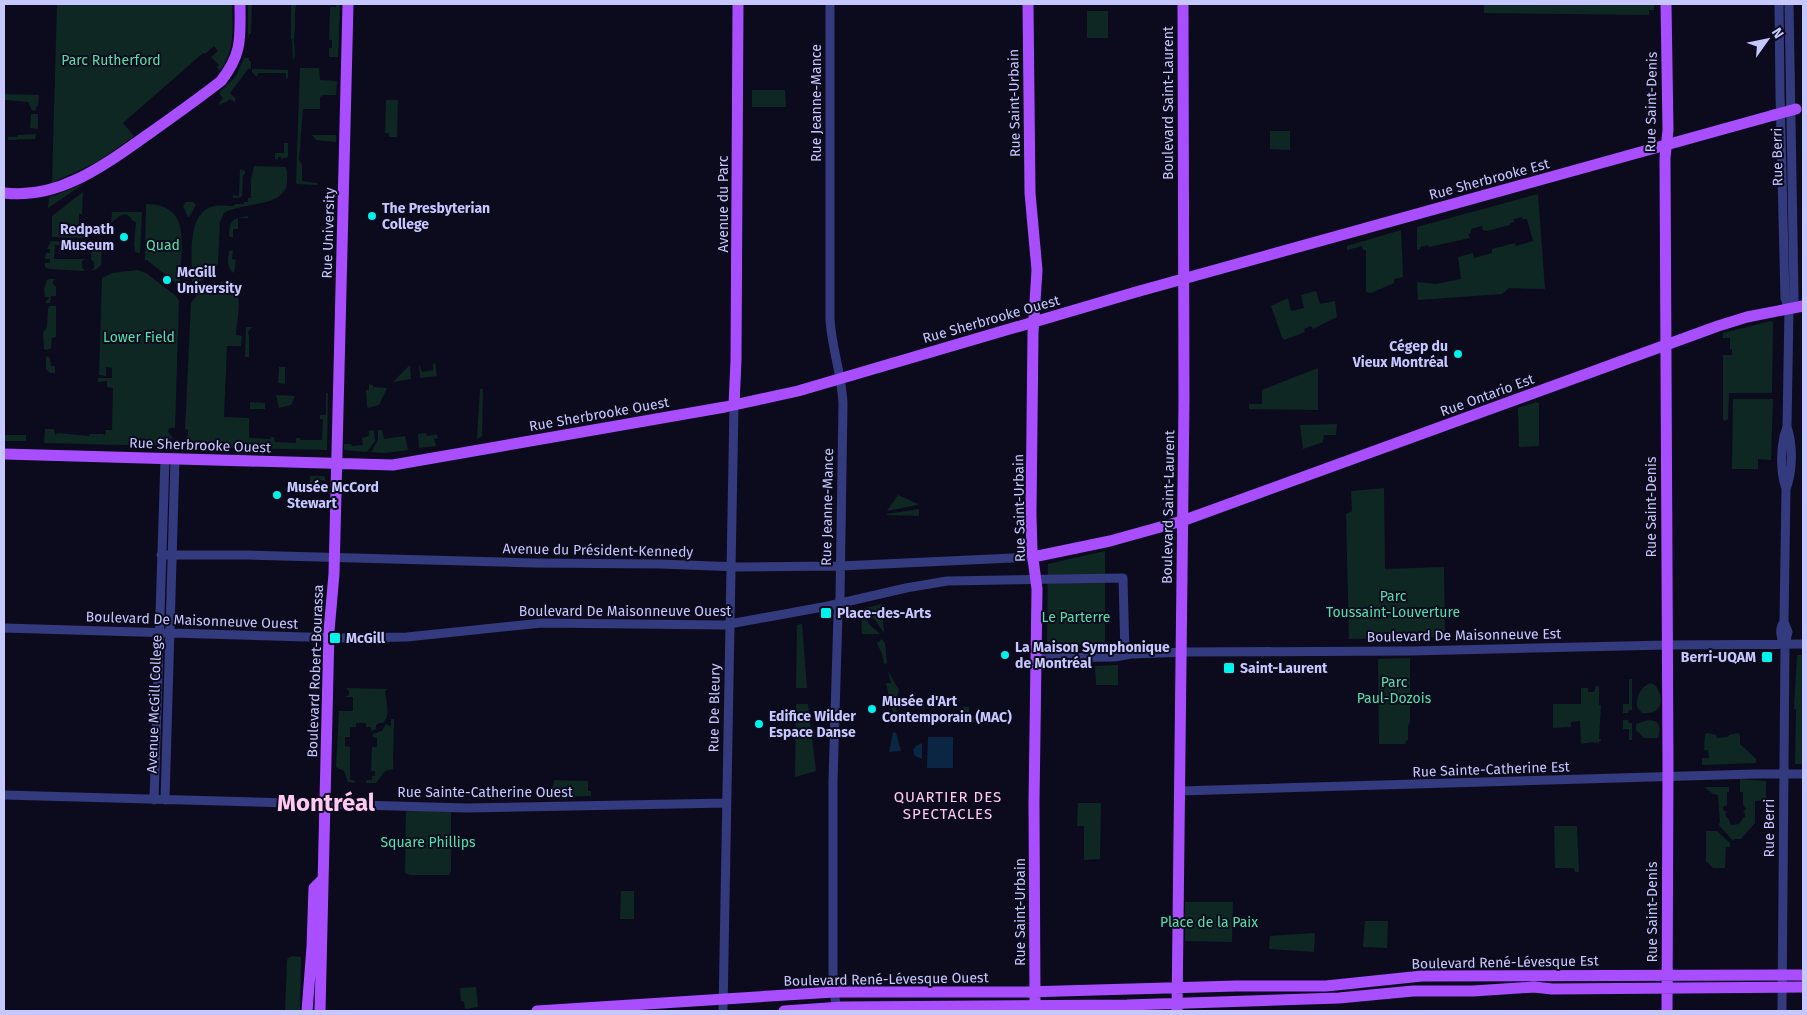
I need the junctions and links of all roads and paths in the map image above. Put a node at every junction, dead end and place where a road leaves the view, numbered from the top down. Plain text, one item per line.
1 (240, 4) edge
2 (348, 4) edge
3 (738, 4) edge
4 (830, 4) edge
5 (1028, 4) edge
6 (1183, 4) edge
7 (1666, 4) edge
8 (1779, 4) edge
9 (1789, 4) edge
10 (1800, 108) edge
11 (1665, 146) junction
12 (4, 194) edge
13 (1184, 279) junction
14 (1803, 306) edge
15 (1789, 308) junction
16 (1034, 322) junction
17 (1666, 345) junction
18 (840, 379) junction
19 (734, 405) junction
20 (4, 454) edge
21 (170, 459) junction
22 (336, 464) junction
23 (1182, 521) junction
24 (172, 554) junction
25 (161, 555) junction
26 (1034, 557) junction
27 (334, 558) junction
28 (840, 566) junction
29 (730, 567) junction
30 (1036, 580) junction
31 (839, 604) junction
32 (729, 625) junction
33 (4, 628) edge
34 (159, 633) junction
35 (170, 633) junction
36 (329, 638) junction
37 (1785, 644) junction
38 (1803, 644) edge
39 (1666, 645) junction
40 (1181, 652) junction
41 (1125, 655) junction
42 (1037, 658) junction
43 (1783, 774) junction
44 (1803, 774) edge
45 (1668, 777) junction
46 (1180, 791) junction
47 (4, 795) edge
48 (154, 800) junction
49 (165, 800) junction
50 (727, 803) junction
51 (325, 804) junction
52 (323, 879) junction
53 (1783, 975) junction
54 (1803, 975) edge
55 (1667, 982) junction
56 (1782, 987) junction
57 (1803, 987) edge
58 (1177, 988) junction
59 (834, 992) junction
60 (1035, 992) junction
61 (723, 1006) edge
62 (1177, 1007) edge
63 (1034, 1008) edge
64 (837, 1009) edge
65 (306, 1011) edge
66 (320, 1011) edge
67 (536, 1011) edge
68 (784, 1011) edge
69 (1667, 1011) edge
70 (1782, 1011) edge

1 - 12 main road
2 - 22 main road, Rue University
3 - 19 main road, Avenue du Parc
4 - 18 street, Rue Jeanne-Mance
5 - 16 main road, Rue Saint-Urbain
6 - 13 main road, Boulevard Saint-Laurent
7 - 11 main road, Rue Saint-Denis
8 - 15 street, Rue Berri
9 - 15 street, Rue Berri
10 - 11 main road, Rue Sherbrooke Est, bridge
11 - 13 main road, Rue Sherbrooke Est
11 - 17 main road, Rue Saint-Denis
13 - 16 main road, Rue Sherbrooke Ouest
13 - 23 main road, Boulevard Saint-Laurent
14 - 15 main road, Rue Ontario Est
15 - 17 main road, Rue Ontario Est
15 - 37 street, Rue Berri
16 - 18 main road, Rue Sherbrooke Ouest
16 - 26 main road, Rue Saint-Urbain
17 - 23 main road, Rue Ontario Est
17 - 39 main road, Rue Saint-Denis
18 - 19 main road, Rue Sherbrooke Ouest
18 - 28 street, Rue Jeanne-Mance
19 - 22 main road, Rue Sherbrooke Ouest
19 - 29 street, Rue De Bleury
20 - 21 main road, Rue Sherbrooke Ouest
21 - 22 main road, Rue Sherbrooke Ouest
21 - 24 street, Avenue McGill College
21 - 25 street, Avenue McGill College
22 - 27 main road, Boulevard Robert-Bourassa
23 - 26 main road, Rue Ontario Est
23 - 40 main road, Boulevard Saint-Laurent
24 - 25 street, Avenue du Président-Kennedy
24 - 27 street, Avenue du Président-Kennedy
24 - 35 street, Avenue McGill College
25 - 34 street, Avenue McGill College
26 - 28 street, Avenue du Président-Kennedy
26 - 30 main road, Rue Saint-Urbain
27 - 29 street, Avenue du Président-Kennedy
27 - 36 main road, Boulevard Robert-Bourassa
28 - 29 street, Avenue du Président-Kennedy
28 - 31 street, Rue Jeanne-Mance
29 - 32 street, Rue De Bleury
30 - 31 street, Boulevard De Maisonneuve Ouest
30 - 41 street, Boulevard De Maisonneuve Ouest
30 - 42 main road, Rue Saint-Urbain
31 - 32 street, Boulevard De Maisonneuve Ouest
31 - 59 street, Rue Jeanne-Mance
32 - 36 street, Boulevard De Maisonneuve Ouest
32 - 50 street, Rue De Bleury
33 - 34 street, Boulevard De Maisonneuve Ouest
34 - 35 street, Boulevard De Maisonneuve Ouest
34 - 48 street, Avenue McGill College
35 - 36 street, Boulevard De Maisonneuve Ouest
35 - 49 street, Avenue McGill College
36 - 51 main road, Boulevard Robert-Bourassa
37 - 38 street, Boulevard De Maisonneuve Est
37 - 39 street, Boulevard De Maisonneuve Est
37 - 43 street, Rue Berri
39 - 40 street, Boulevard De Maisonneuve Est
39 - 45 main road, Rue Saint-Denis
40 - 41 street, Boulevard De Maisonneuve Est
40 - 46 main road, Boulevard Saint-Laurent
41 - 42 street, Boulevard De Maisonneuve Est
42 - 60 main road, Rue Saint-Urbain
43 - 44 street, Rue Sainte-Catherine Est
43 - 45 street, Rue Sainte-Catherine Est
43 - 53 street, Rue Berri
45 - 46 street, Rue Sainte-Catherine Est
45 - 55 main road, Rue Saint-Denis
46 - 58 main road, Boulevard Saint-Laurent
47 - 48 street, Rue Sainte-Catherine Ouest
48 - 49 street, Rue Sainte-Catherine Ouest
49 - 51 street, Rue Sainte-Catherine Ouest
50 - 51 street, Rue Sainte-Catherine Ouest
50 - 61 street, Rue De Bleury
51 - 52 main road, Boulevard Robert-Bourassa
52 - 65 main road, Boulevard Robert-Bourassa
52 - 66 main road, Boulevard Robert-Bourassa
53 - 54 main road, Boulevard René-Lévesque Est
53 - 55 main road, Boulevard René-Lévesque Est
53 - 56 street, Rue Berri
55 - 56 main road, Boulevard René-Lévesque Est
55 - 58 main road, Boulevard René-Lévesque Est
55 - 62 main road, Boulevard René-Lévesque Est
55 - 69 main road, Rue Saint-Denis
56 - 57 main road, Boulevard René-Lévesque Est
56 - 70 street, Rue Berri
58 - 60 main road, Boulevard René-Lévesque Ouest
58 - 62 main road, Boulevard Saint-Laurent
59 - 60 main road, Boulevard René-Lévesque Ouest
59 - 61 main road, Boulevard René-Lévesque Ouest
59 - 64 street, Rue Jeanne-Mance
60 - 63 main road, Rue Saint-Urbain
61 - 67 main road, Boulevard René-Lévesque Ouest
62 - 63 main road, Boulevard René-Lévesque Ouest
63 - 64 main road, Boulevard René-Lévesque Ouest
64 - 68 main road, Boulevard René-Lévesque Ouest

